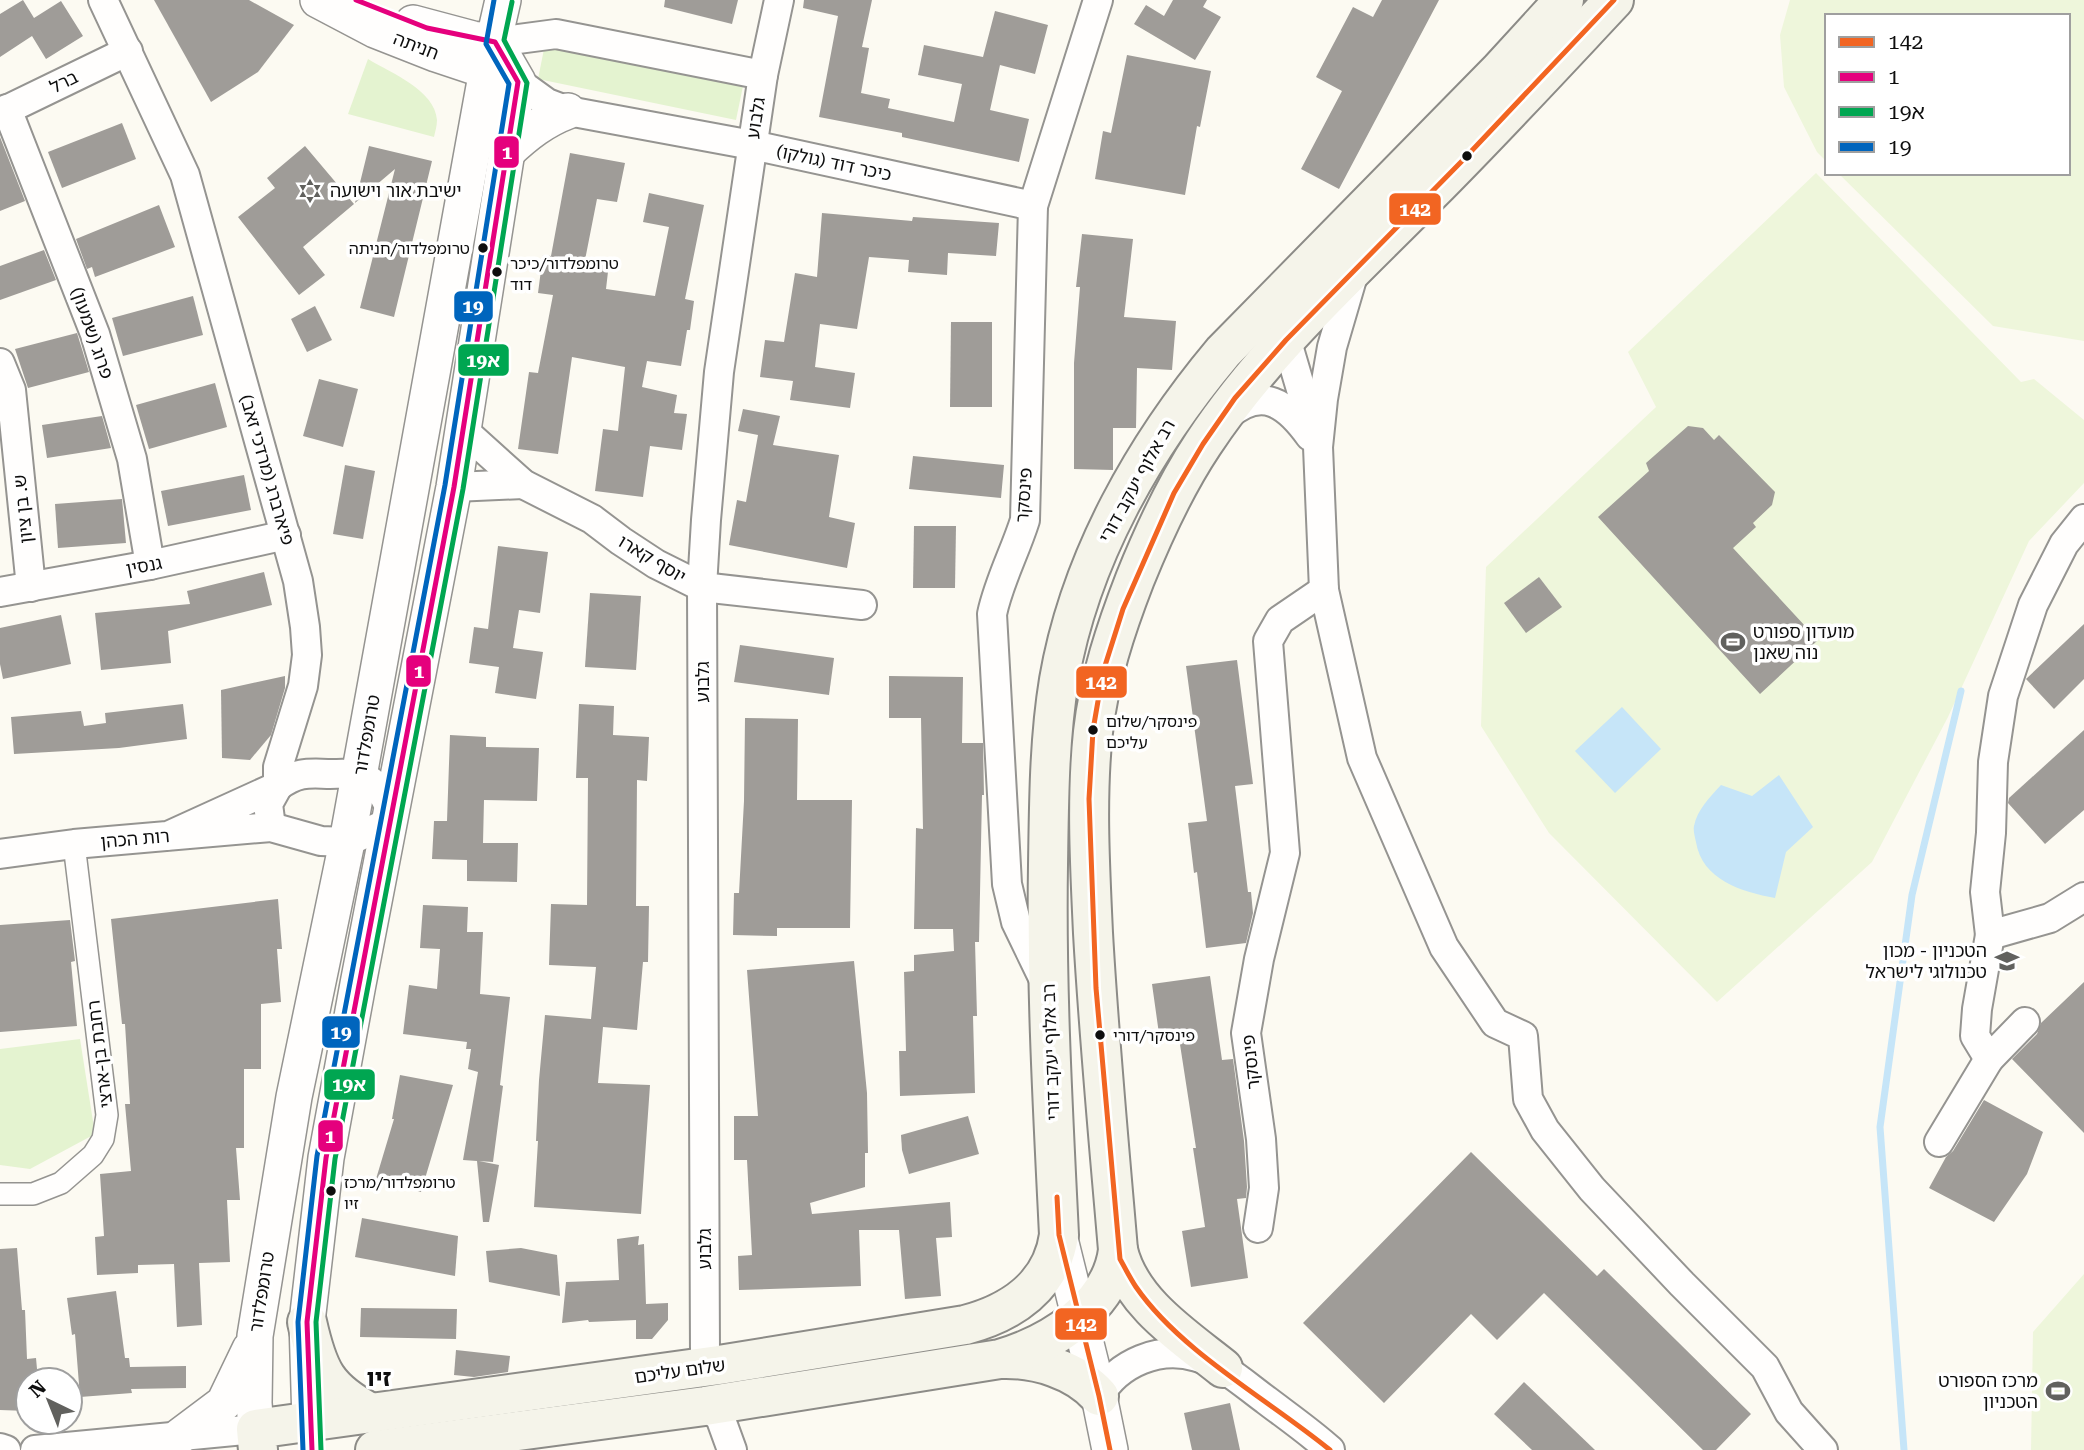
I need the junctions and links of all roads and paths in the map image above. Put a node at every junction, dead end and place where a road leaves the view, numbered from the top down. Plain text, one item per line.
1 (103, 0) edge
2 (318, 0) edge
3 (356, 0) edge
4 (490, 0) edge
5 (503, 0) edge
6 (779, 0) edge
7 (1098, 0) edge
8 (1564, 0) edge
9 (1614, 0) edge
10 (432, 41) junction
11 (128, 51) junction
12 (500, 65) junction
13 (763, 75) junction
14 (3, 111) edge
15 (568, 111) junction
16 (752, 145) junction
17 (491, 146) junction
18 (1033, 206) junction
19 (1355, 269) junction
20 (1296, 279) junction
21 (1286, 340) junction
22 (0, 363) edge
23 (5, 390) edge
24 (1214, 428) junction
25 (463, 430) junction
26 (1318, 447) junction
27 (523, 484) junction
28 (454, 487) junction
29 (2084, 519) edge
30 (286, 535) junction
31 (150, 565) junction
32 (31, 587) junction
33 (702, 587) junction
34 (1324, 590) junction
35 (0, 592) edge
36 (862, 605) dead end
37 (359, 775) junction
38 (278, 786) junction
39 (392, 816) junction
40 (271, 827) junction
41 (168, 836) junction
42 (347, 842) junction
43 (74, 844) junction
44 (0, 854) edge
45 (2084, 897) edge
46 (1990, 935) junction
47 (1048, 986) junction
48 (2025, 1022) dead end
49 (1989, 1059) junction
50 (1939, 1142) dead end
51 (0, 1194) edge
52 (1258, 1228) dead end
53 (1059, 1235) junction
54 (1118, 1250) junction
55 (1079, 1316) junction
56 (307, 1322) junction
57 (254, 1336) junction
58 (1000, 1359) junction
59 (698, 1368) junction
60 (1223, 1368) junction
61 (1099, 1396) junction
62 (705, 1406) junction
63 (373, 1432) edge
64 (180, 1436) junction
65 (311, 1436) edge
66 (257, 1440) edge
67 (0, 1448) edge
68 (5, 1450) edge
69 (35, 1450) edge
70 (732, 1450) edge
71 (1110, 1450) edge
72 (1330, 1450) edge
73 (1823, 1450) edge

1 - 11 street, פיארברג (מרדכי זאב)
2 - 10 street, חניתה
3 - 10 street, חניתה
4 - 10 street
5 - 12 street, טרומפלדור
6 - 13 street, גלבוע
7 - 18 street, פינסקר
8 - 20 main road, רב אלוף יעקב דורי
9 - 19 main road
10 - 12 street, חניתה
10 - 17 street
11 - 14 street, ברל
11 - 30 street, פיארברג (מרדכי זאב)
12 - 13 street
12 - 15 street, כיכר דוד (גולקו)
12 - 17 street, טרומפלדור
13 - 16 street, גלבוע
14 - 31 street, פרוג (שמעון)
15 - 16 street, כיכר דוד (גולקו)
15 - 17 street
16 - 18 street, כיכר דוד (גולקו)
16 - 33 street, גלבוע
17 - 25 street, טרומפלדור
17 - 37 street, טרומפלדור
18 - 47 street, פינסקר
19 - 21 main road
19 - 26 street
20 - 21 street
20 - 47 main road, רב אלוף יעקב דורי
21 - 24 main road
21 - 26 street
22 - 23 street, ש. בן ציון
23 - 32 street, ש. בן ציון
24 - 26 street
24 - 54 main road
25 - 27 street
25 - 28 street, טרומפלדור
26 - 34 street
27 - 28 street, יוסף קארו
27 - 33 street, יוסף קארו
28 - 39 street, טרומפלדור
29 - 46 street
30 - 31 street, גנסין
30 - 38 street, פיארברג (מרדכי זאב)
31 - 32 street, גנסין
32 - 35 street, גנסין
33 - 36 street, יוסף קארו
33 - 59 street, גלבוע
34 - 52 street, פינסקר
34 - 73 street
37 - 38 street
37 - 39 street
37 - 42 street, טרומפלדור
38 - 40 street, פיארברג (מרדכי זאב)
38 - 41 street
39 - 42 street
39 - 56 street, טרומפלדור
40 - 41 street, רות הכהן
40 - 42 street
41 - 43 street, רות הכהן
42 - 57 street, טרומפלדור
43 - 44 street, רות הכהן
43 - 51 street, רחבת בן-ארצי
45 - 46 street
46 - 49 street
47 - 53 main road, רב אלוף יעקב דורי
48 - 49 street
49 - 50 street
53 - 55 street
53 - 59 main road, שלום עליכם
54 - 55 main road
54 - 60 main road
55 - 58 main road, שלום עליכם
55 - 61 street
56 - 63 main road
56 - 65 street, טרומפלדור
57 - 64 street
57 - 66 street, טרומפלדור
58 - 61 main road
58 - 62 main road, שלום עליכם
59 - 63 main road, שלום עליכם
60 - 61 street
60 - 72 street
61 - 71 street
62 - 63 main road, שלום עליכם
62 - 70 street
63 - 65 main road, שלום עליכם
64 - 66 street
64 - 69 street
65 - 66 main road, שלום עליכם
67 - 68 street

